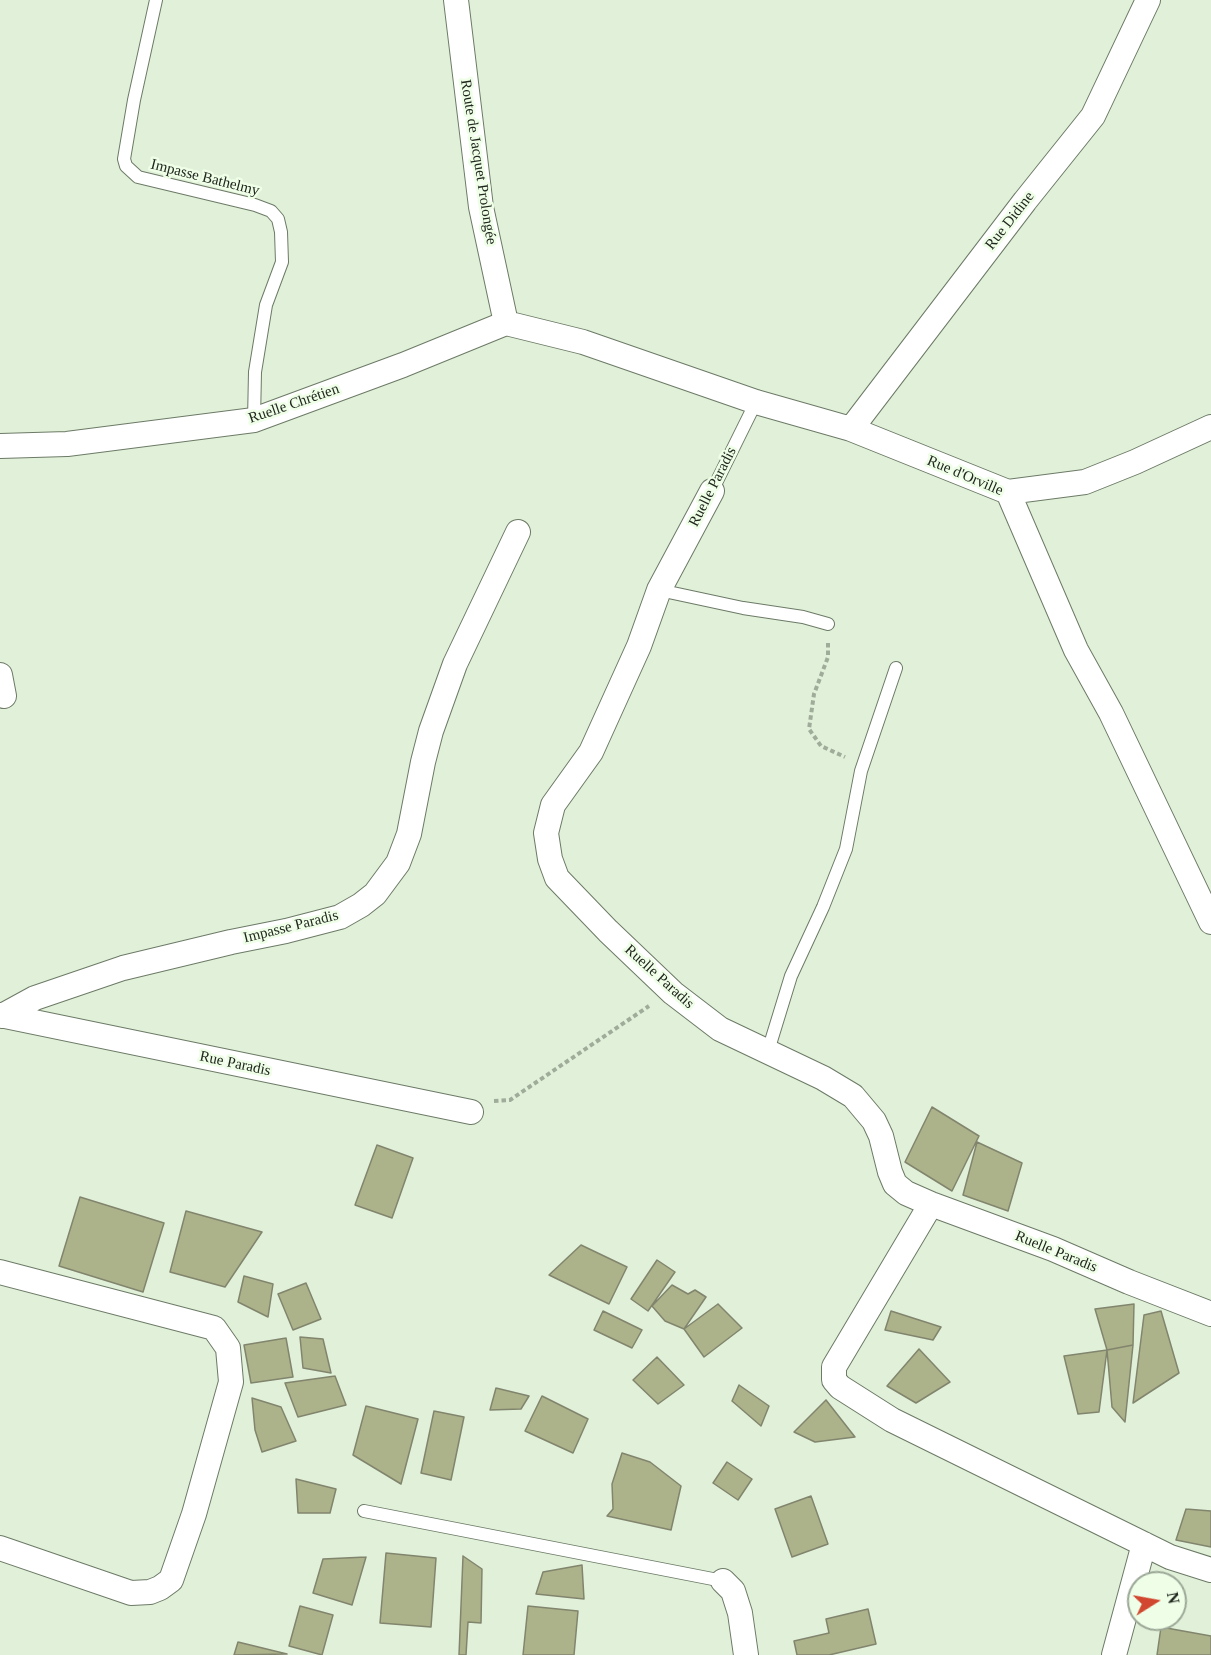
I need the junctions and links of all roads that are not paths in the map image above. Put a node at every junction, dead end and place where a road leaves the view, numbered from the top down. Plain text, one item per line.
1 (156, 0) edge
2 (456, 0) edge
3 (1148, 0) edge
4 (506, 323) junction
5 (756, 402) junction
6 (254, 420) junction
7 (1211, 427) edge
8 (851, 429) junction
9 (0, 446) edge
10 (712, 491) joint
11 (1008, 492) junction
12 (518, 532) dead end
13 (659, 590) junction
14 (828, 624) road end
15 (896, 668) dead end
16 (1211, 922) edge
17 (1, 1015) edge
18 (768, 1051) junction
19 (471, 1112) road end
20 (931, 1204) junction
21 (0, 1272) edge
22 (1211, 1314) edge
23 (364, 1511) dead end
24 (1144, 1544) junction
25 (0, 1548) edge
26 (1211, 1570) edge
27 (723, 1581) joint
28 (746, 1655) edge
29 (1114, 1655) edge

1 - 6 lane, Impasse Bathelmy
2 - 4 street, Route de Jacquet Prolongée
3 - 8 street, Rue Didine
4 - 5 street, Rue d'Orville
4 - 6 street, Ruelle Chrétien
5 - 8 street, Rue d'Orville
5 - 10 lane, Ruelle Paradis
6 - 9 street, Ruelle Chrétien
7 - 11 street
8 - 11 street, Rue d'Orville
10 - 13 street, Ruelle Paradis
11 - 16 street, Rue d'Orville
12 - 17 street, Impasse Paradis
13 - 14 lane
13 - 18 street, Ruelle Paradis
15 - 18 lane
17 - 19 street, Rue Paradis
18 - 20 street, Ruelle Paradis
20 - 22 street, Ruelle Paradis
20 - 24 street
21 - 25 street
23 - 27 lane
24 - 26 street
24 - 29 street
27 - 28 street

